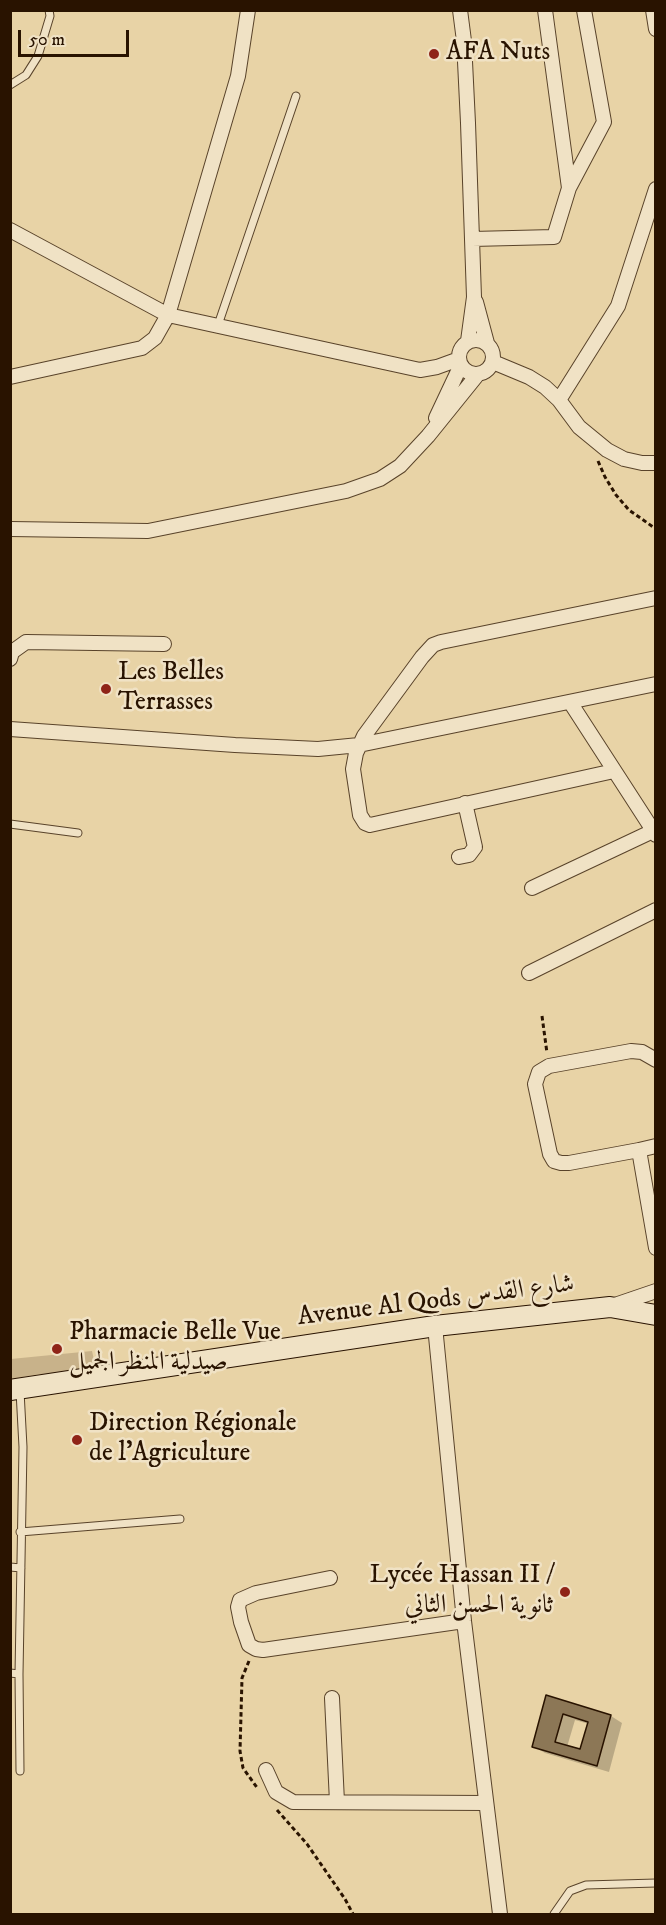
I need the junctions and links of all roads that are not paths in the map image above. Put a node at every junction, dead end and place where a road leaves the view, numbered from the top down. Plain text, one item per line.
1 (49, 10) edge
2 (248, 10) edge
3 (460, 10) edge
4 (545, 10) edge
5 (584, 10) edge
6 (653, 10) edge
7 (656, 28) edge
8 (10, 85) edge
9 (296, 96) dead end
10 (569, 188) junction
11 (656, 189) edge
12 (10, 230) edge
13 (472, 239) junction
14 (474, 297) junction
15 (168, 315) junction
16 (218, 325) junction
17 (468, 341) junction
18 (487, 343) junction
19 (460, 362) junction
20 (493, 362) junction
21 (478, 374) junction
22 (10, 377) edge
23 (559, 400) junction
24 (428, 436) junction
25 (656, 463) edge
26 (10, 529) edge
27 (656, 598) edge
28 (164, 644) dead end
29 (10, 659) edge
30 (656, 684) edge
31 (570, 702) junction
32 (10, 729) edge
33 (359, 745) junction
34 (615, 771) junction
35 (465, 803) junction
36 (10, 824) edge
37 (654, 833) edge
38 (78, 834) dead end
39 (459, 857) dead end
40 (532, 888) dead end
41 (656, 910) edge
42 (529, 973) dead end
43 (656, 1060) edge
44 (656, 1146) edge
45 (639, 1150) junction
46 (656, 1248) edge
47 (656, 1292) edge
48 (610, 1307) junction
49 (656, 1315) edge
50 (435, 1326) junction
51 (15, 1389) edge
52 (180, 1519) dead end
53 (20, 1532) junction
54 (10, 1567) edge
55 (21, 1568) junction
56 (330, 1578) dead end
57 (464, 1622) junction
58 (10, 1673) edge
59 (19, 1674) junction
60 (332, 1698) dead end
61 (266, 1770) dead end
62 (20, 1771) dead end
63 (337, 1802) junction
64 (486, 1803) junction
65 (656, 1883) edge
66 (500, 1914) edge
67 (554, 1914) edge

1 - 8 lane
2 - 15 street
3 - 13 street
4 - 10 street
5 - 10 street
6 - 7 street
9 - 16 lane
10 - 13 street
11 - 23 street
12 - 15 street
13 - 14 street
14 - 17 street
14 - 18 street
15 - 16 street
15 - 22 street
16 - 19 street
17 - 18 street
17 - 19 street
18 - 20 street
19 - 21 street
19 - 24 street
20 - 21 street
20 - 23 street
21 - 24 street
23 - 25 street
24 - 26 street
27 - 33 street
28 - 29 street
30 - 31 street
31 - 33 street
31 - 34 street
32 - 33 street
33 - 35 street
34 - 35 street
34 - 37 street
35 - 39 street
36 - 38 lane
37 - 40 street
41 - 42 street
43 - 45 street
44 - 45 street
45 - 46 street
47 - 48 street
48 - 49 street, Avenue Al Qods شارع القدس
48 - 50 street, Avenue Al Qods شارع القدس
50 - 51 street, Avenue Al Qods شارع القدس
50 - 57 street
51 - 53 lane
52 - 53 lane
53 - 55 lane
54 - 55 lane
55 - 59 lane
56 - 57 street
57 - 64 street
58 - 59 lane
59 - 62 lane
60 - 63 street
61 - 63 street
63 - 64 street
64 - 66 street
65 - 67 lane

